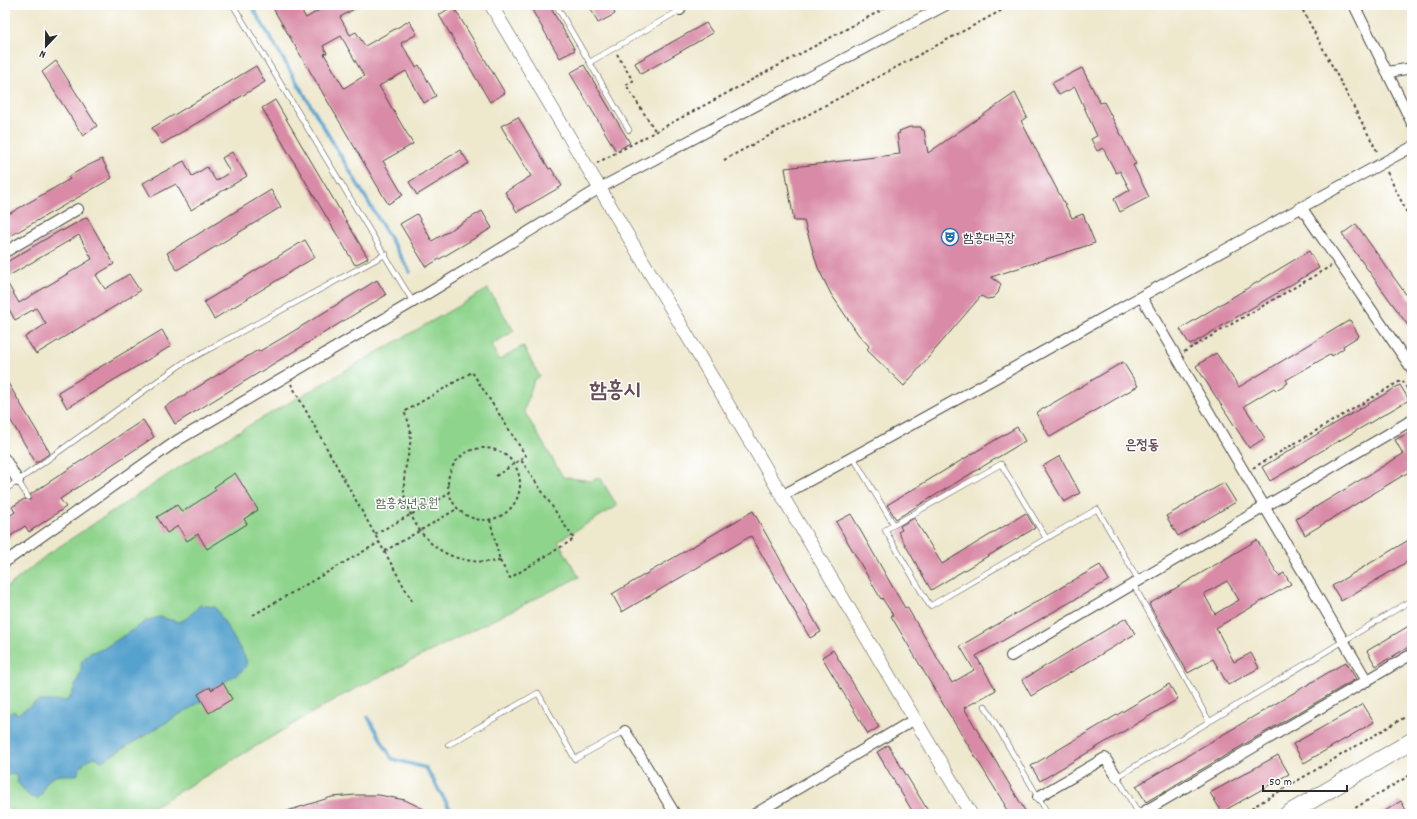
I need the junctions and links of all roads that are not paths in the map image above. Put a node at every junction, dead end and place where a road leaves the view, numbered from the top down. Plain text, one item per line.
1 (233, 5) edge
2 (491, 5) edge
3 (556, 5) edge
4 (946, 5) edge
5 (1354, 5) edge
6 (682, 7) edge
7 (590, 62) junction
8 (1412, 68) edge
9 (1388, 72) junction
10 (1412, 123) edge
11 (629, 130) dead end
12 (1412, 148) edge
13 (600, 188) junction
14 (1301, 207) junction
15 (78, 209) dead end
16 (5, 252) edge
17 (386, 254) junction
18 (1142, 298) junction
19 (414, 302) junction
20 (1412, 369) edge
21 (1412, 420) edge
22 (853, 457) junction
23 (5, 459) edge
24 (18, 481) junction
25 (5, 490) edge
26 (783, 495) junction
27 (28, 497) dead end
28 (1265, 507) junction
29 (894, 525) junction
30 (1046, 538) junction
31 (5, 562) edge
32 (1136, 582) junction
33 (1412, 600) edge
34 (1344, 641) junction
35 (1412, 654) edge
36 (1011, 656) dead end
37 (1367, 681) junction
38 (985, 706) dead end
39 (915, 719) junction
40 (1209, 721) junction
41 (625, 731) joint
42 (1412, 741) edge
43 (448, 745) dead end
44 (1116, 776) junction
45 (1038, 797) junction
46 (675, 814) edge
47 (755, 814) edge
48 (971, 814) edge
49 (1048, 814) edge
50 (1139, 814) edge
51 (1288, 814) edge

1 - 17 lane
2 - 13 street
3 - 7 lane
4 - 13 street
5 - 9 street
6 - 7 lane
7 - 11 lane
8 - 9 street
9 - 10 street
12 - 14 street
13 - 19 street
13 - 26 street
14 - 18 street
14 - 20 street
15 - 16 street
17 - 19 lane
17 - 24 lane
18 - 22 street
18 - 28 street
19 - 31 street
21 - 28 street
22 - 26 street
22 - 29 lane
23 - 24 street
24 - 25 lane
24 - 27 lane
26 - 39 street
28 - 32 street
28 - 34 street
29 - 30 lane
29 - 30 lane
30 - 32 lane
32 - 36 street
32 - 40 lane
33 - 34 lane
34 - 37 street
34 - 40 lane
35 - 37 street
37 - 50 street
38 - 45 lane
39 - 47 street
39 - 48 street
40 - 44 lane
41 - 43 lane
41 - 46 street
42 - 51 highway
44 - 45 street
44 - 50 lane
45 - 49 lane

